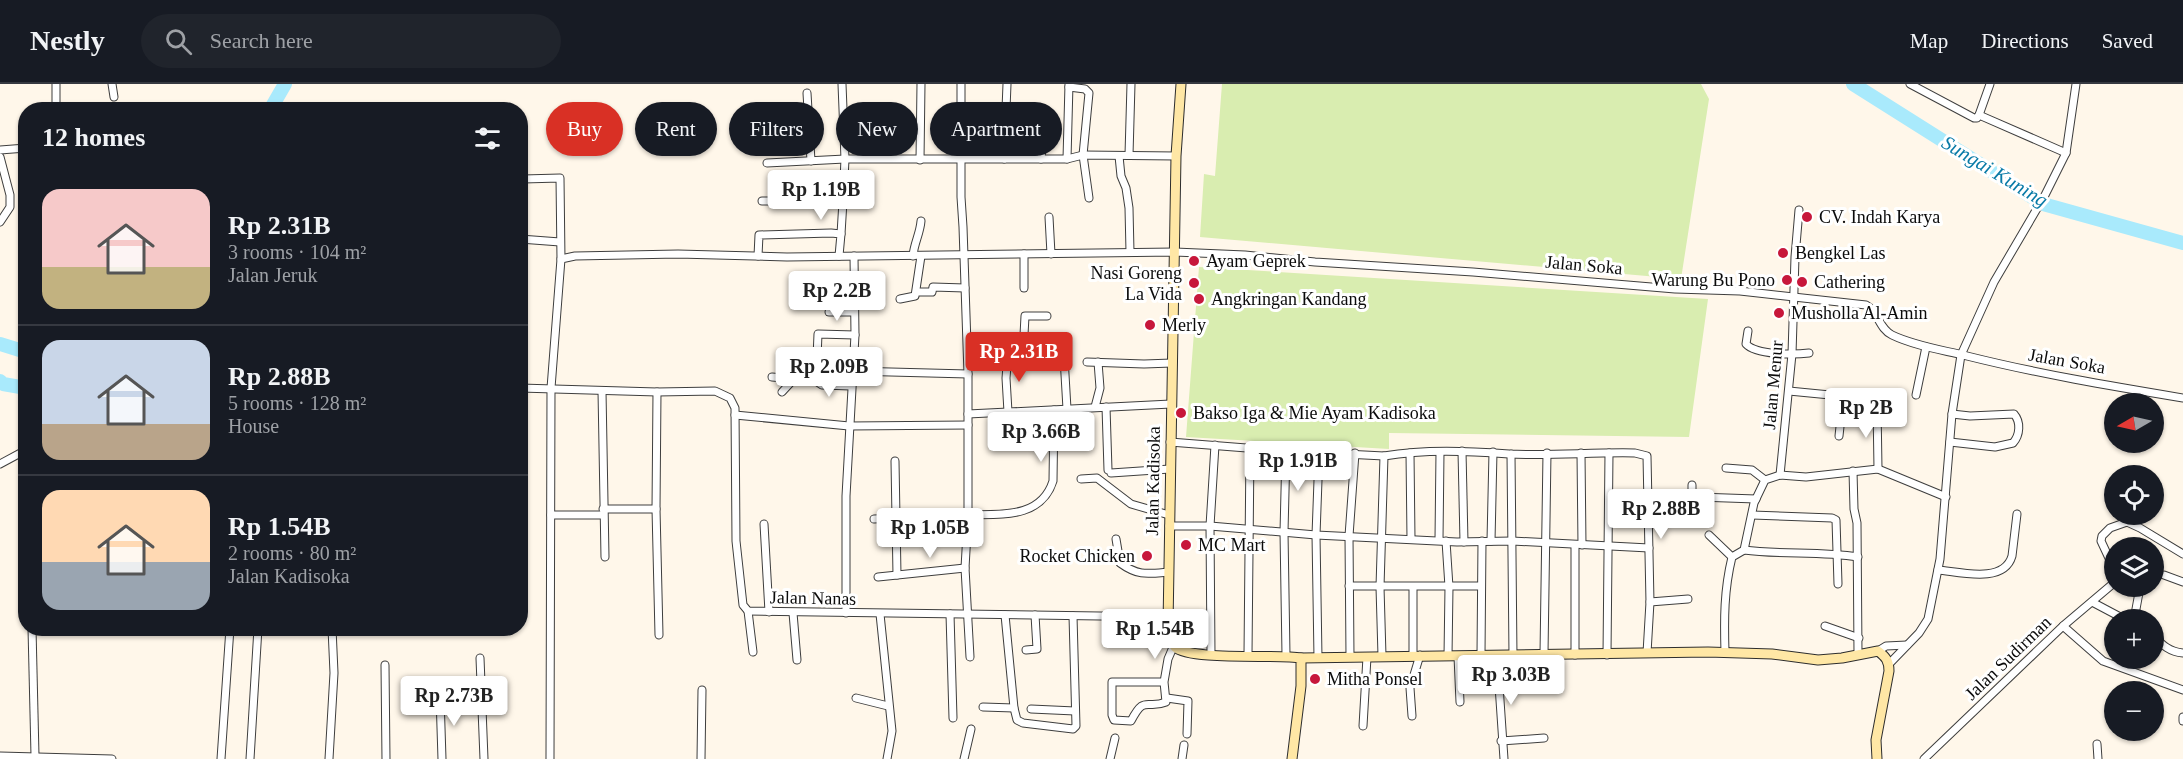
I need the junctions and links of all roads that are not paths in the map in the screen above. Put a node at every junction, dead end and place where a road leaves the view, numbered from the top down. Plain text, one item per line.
1 (56, 84) edge
2 (112, 84) edge
3 (842, 84) edge
4 (921, 84) edge
5 (961, 84) edge
6 (1007, 84) edge
7 (1131, 84) edge
8 (1181, 84) edge
9 (1910, 84) edge
10 (1990, 84) edge
11 (2076, 84) edge
12 (1069, 85) edge
13 (807, 93) dead end
14 (114, 97) dead end
15 (56, 102) edge
16 (1979, 115) junction
17 (18, 149) edge
18 (0, 150) edge
19 (2066, 153) junction
20 (1083, 155) junction
21 (1129, 155) junction
22 (1041, 156) edge
23 (1119, 156) junction
24 (1176, 156) junction
25 (0, 157) edge
26 (844, 159) junction
27 (961, 159) junction
28 (1004, 159) junction
29 (1041, 159) junction
30 (1067, 159) junction
31 (920, 160) junction
32 (811, 161) junction
33 (767, 163) dead end
34 (528, 178) edge
35 (1089, 198) dead end
36 (762, 201) dead end
37 (843, 201) junction
38 (1798, 210) dead end
39 (1049, 217) dead end
40 (921, 221) dead end
41 (0, 222) edge
42 (841, 234) junction
43 (528, 240) edge
44 (560, 242) junction
45 (1130, 252) junction
46 (1175, 252) junction
47 (1024, 254) junction
48 (1051, 254) junction
49 (758, 256) junction
50 (839, 256) junction
51 (854, 256) junction
52 (917, 256) junction
53 (964, 256) junction
54 (561, 259) junction
55 (965, 288) junction
56 (1024, 288) dead end
57 (917, 292) junction
58 (1794, 297) junction
59 (900, 299) dead end
60 (830, 312) dead end
61 (854, 312) junction
62 (1047, 316) dead end
63 (1748, 330) dead end
64 (855, 335) junction
65 (1063, 340) dead end
66 (1926, 346) junction
67 (1809, 353) dead end
68 (1792, 354) junction
69 (1961, 355) junction
70 (1087, 362) dead end
71 (1098, 362) junction
72 (1172, 363) junction
73 (852, 372) junction
74 (968, 374) junction
75 (772, 377) dead end
76 (794, 379) junction
77 (816, 381) junction
78 (851, 386) junction
79 (528, 388) edge
80 (551, 388) junction
81 (602, 391) junction
82 (1789, 391) junction
83 (657, 392) junction
84 (782, 392) dead end
85 (1916, 395) dead end
86 (1843, 398) junction
87 (2183, 398) edge
88 (1171, 404) junction
89 (1095, 407) junction
90 (1106, 407) junction
91 (1067, 409) junction
92 (1054, 410) junction
93 (1008, 412) junction
94 (735, 414) junction
95 (968, 414) junction
96 (1952, 414) junction
97 (968, 425) junction
98 (849, 426) junction
99 (1839, 436) dead end
100 (1170, 442) junction
101 (1950, 442) junction
102 (1215, 445) junction
103 (1250, 449) junction
104 (1462, 451) junction
105 (1286, 452) junction
106 (1440, 452) junction
107 (1493, 452) junction
108 (1319, 453) junction
109 (1355, 453) junction
110 (1410, 453) junction
111 (1547, 453) junction
112 (1581, 453) junction
113 (1609, 453) junction
114 (18, 454) edge
115 (1511, 454) junction
116 (1384, 456) junction
117 (895, 461) dead end
118 (0, 464) edge
119 (1726, 468) dead end
120 (1170, 469) junction
121 (1878, 469) junction
122 (1852, 471) junction
123 (1780, 476) junction
124 (1081, 479) dead end
125 (1765, 480) junction
126 (1692, 485) dead end
127 (1946, 497) junction
128 (1756, 499) junction
129 (656, 509) junction
130 (603, 512) junction
131 (2017, 514) dead end
132 (551, 515) junction
133 (968, 515) junction
134 (1169, 515) junction
135 (1752, 515) junction
136 (896, 518) junction
137 (874, 519) dead end
138 (764, 524) dead end
139 (1169, 526) junction
140 (1210, 526) junction
141 (947, 528) dead end
142 (967, 528) junction
143 (1248, 529) junction
144 (1284, 531) junction
145 (1316, 535) junction
146 (1709, 535) dead end
147 (1349, 536) junction
148 (1381, 537) junction
149 (2155, 537) edge
150 (1116, 539) dead end
151 (1411, 539) junction
152 (1442, 541) junction
153 (1482, 541) junction
154 (1491, 541) junction
155 (1512, 541) junction
156 (1464, 542) junction
157 (2164, 542) edge
158 (1547, 543) junction
159 (1579, 545) junction
160 (2104, 547) edge
161 (1607, 548) junction
162 (1649, 548) junction
163 (1744, 550) junction
164 (1837, 553) junction
165 (2183, 554) edge
166 (604, 557) dead end
167 (1732, 557) junction
168 (1858, 557) junction
169 (964, 568) junction
170 (1938, 570) junction
171 (1168, 572) junction
172 (897, 575) junction
173 (2164, 575) dead end
174 (878, 577) dead end
175 (2183, 582) edge
176 (1838, 584) dead end
177 (1349, 586) junction
178 (1480, 586) junction
179 (1380, 587) junction
180 (1413, 587) junction
181 (1449, 587) junction
182 (2104, 592) edge
183 (1688, 599) dead end
184 (1650, 602) junction
185 (2092, 602) junction
186 (2105, 609) edge
187 (748, 611) junction
188 (769, 612) junction
189 (793, 613) junction
190 (846, 613) junction
191 (880, 614) junction
192 (950, 615) junction
193 (967, 615) junction
194 (1005, 615) junction
195 (1035, 615) junction
196 (1073, 616) junction
197 (1167, 617) junction
198 (1825, 626) dead end
199 (2063, 626) junction
200 (659, 635) dead end
201 (33, 636) edge
202 (229, 636) edge
203 (258, 636) edge
204 (332, 636) edge
205 (1859, 638) junction
206 (1174, 645) junction
207 (1907, 645) junction
208 (2164, 646) edge
209 (1026, 650) dead end
210 (1878, 651) junction
211 (753, 652) dead end
212 (1725, 652) junction
213 (1647, 653) junction
214 (2183, 653) edge
215 (1481, 654) junction
216 (1544, 654) junction
217 (1858, 654) junction
218 (1211, 655) junction
219 (1248, 655) junction
220 (1286, 655) junction
221 (1417, 655) junction
222 (1575, 655) junction
223 (1607, 655) junction
224 (1382, 656) junction
225 (1448, 656) junction
226 (1458, 656) junction
227 (1497, 656) junction
228 (1513, 656) junction
229 (970, 657) dead end
230 (1350, 657) junction
231 (1367, 657) junction
232 (480, 658) dead end
233 (1301, 658) junction
234 (1318, 658) junction
235 (797, 660) dead end
236 (1889, 664) junction
237 (385, 665) dead end
238 (1164, 682) junction
239 (702, 690) dead end
240 (2183, 690) edge
241 (440, 696) dead end
242 (856, 698) dead end
243 (1167, 698) junction
244 (1460, 702) dead end
245 (888, 706) junction
246 (983, 707) dead end
247 (1014, 708) junction
248 (1031, 709) dead end
249 (1075, 711) junction
250 (1412, 716) dead end
251 (953, 718) dead end
252 (1363, 726) dead end
253 (971, 729) dead end
254 (1187, 734) dead end
255 (1115, 738) dead end
256 (1544, 738) dead end
257 (1501, 741) junction
258 (2097, 744) dead end
259 (1184, 745) dead end
260 (0, 756) edge
261 (36, 756) junction
262 (112, 759) edge
263 (221, 759) edge
264 (250, 759) edge
265 (329, 759) edge
266 (386, 759) edge
267 (442, 759) edge
268 (484, 759) edge
269 (550, 759) edge
270 (701, 759) edge
271 (887, 759) edge
272 (964, 759) edge
273 (1110, 759) edge
274 (1182, 759) edge
275 (1292, 759) edge
276 (1503, 759) edge
277 (1877, 759) edge
278 (1924, 759) edge
279 (2098, 759) edge

1 - 15 street
2 - 14 street
3 - 26 street
4 - 31 street
5 - 27 street
6 - 28 street
7 - 21 street
8 - 24 street, Jalan Kadisoka
9 - 16 street
10 - 16 street
11 - 19 street
12 - 20 street
12 - 30 street
13 - 32 street
16 - 19 street
17 - 18 street
19 - 69 street
20 - 23 street
20 - 30 street
20 - 35 street
21 - 23 street
21 - 24 street
22 - 29 street
23 - 45 street
24 - 46 street, Jalan Kadisoka
25 - 41 street
26 - 31 street
26 - 32 street
26 - 37 street
27 - 28 street
27 - 31 street
27 - 53 street
28 - 29 street
29 - 30 street
32 - 33 street
34 - 44 street
36 - 37 street
37 - 42 street
38 - 58 street, Jalan Menur
39 - 48 street
40 - 52 street
42 - 49 street
42 - 50 street
43 - 44 street
44 - 54 street
45 - 46 street, Jalan Soka
45 - 48 street, Jalan Soka
46 - 58 street, Jalan Soka
46 - 72 street, Jalan Kadisoka
47 - 48 street, Jalan Soka
47 - 53 street, Jalan Soka
47 - 56 street
49 - 50 street, Jalan Soka
49 - 54 street, Jalan Soka
50 - 51 street, Jalan Soka
51 - 52 street, Jalan Soka
51 - 61 street
52 - 53 street, Jalan Soka
52 - 57 street
53 - 55 street
54 - 80 street
55 - 57 street
55 - 74 street
57 - 59 street
58 - 66 street, Jalan Soka
58 - 68 street, Jalan Menur
60 - 61 street
61 - 64 street
62 - 93 street
63 - 68 street
64 - 73 street
64 - 77 street
65 - 91 street
66 - 69 street, Jalan Soka
66 - 85 street
67 - 68 street
68 - 82 street, Jalan Menur
69 - 87 street, Jalan Soka
69 - 96 street
70 - 71 street
71 - 72 street
71 - 89 street
72 - 88 street, Jalan Kadisoka
73 - 74 street
73 - 78 street
74 - 95 street
75 - 76 street
76 - 77 street
76 - 84 street
77 - 78 street
78 - 98 street
79 - 80 street
80 - 81 street
80 - 132 street
81 - 83 street
81 - 130 street
82 - 86 street
82 - 123 street, Jalan Menur
83 - 94 street
83 - 129 street
86 - 99 street
86 - 121 street
88 - 90 street
88 - 100 street, Jalan Kadisoka
89 - 90 street
89 - 91 street
90 - 120 street
91 - 92 street
92 - 93 street
92 - 133 street
93 - 95 street
94 - 98 street
94 - 187 street, Jalan Nanas
95 - 97 street
96 - 101 street
96 - 101 street
97 - 98 street
97 - 133 street
98 - 190 street
100 - 102 street
100 - 120 street, Jalan Kadisoka
101 - 127 street
102 - 103 street
102 - 140 street
103 - 105 street
103 - 143 street
104 - 106 street
104 - 107 street
104 - 156 street
105 - 108 street
105 - 144 street
106 - 110 street
106 - 152 street
107 - 115 street
107 - 154 street
108 - 109 street
108 - 145 street
109 - 116 street
109 - 147 street
110 - 116 street
110 - 151 street
111 - 112 street
111 - 115 street
111 - 158 street
112 - 113 street
112 - 159 street
113 - 161 street
113 - 162 street
114 - 118 street
115 - 155 street
116 - 148 street
117 - 136 street
119 - 125 street
120 - 134 street, Jalan Kadisoka
121 - 122 street
121 - 127 street
122 - 123 street
122 - 168 street
123 - 125 street
124 - 134 street
125 - 128 street
126 - 128 street
127 - 170 street
128 - 135 street
129 - 130 street
129 - 200 street
130 - 132 street
130 - 166 street
131 - 170 street
132 - 269 street
133 - 142 street
134 - 139 street, Jalan Kadisoka
135 - 163 street
135 - 164 street
136 - 137 street
136 - 172 street
138 - 188 street
139 - 140 street
139 - 171 street, Jalan Kadisoka
140 - 143 street
140 - 218 street
141 - 142 street
142 - 169 street
143 - 144 street
143 - 219 street
144 - 145 street
144 - 220 street
145 - 147 street
145 - 234 street
146 - 167 street
147 - 148 street
147 - 177 street
148 - 151 street
148 - 179 street
149 - 160 street
150 - 171 street
151 - 152 street
152 - 156 street
152 - 181 street
153 - 154 street
153 - 156 street
153 - 178 street
154 - 155 street
155 - 158 street
155 - 228 street
157 - 165 street
158 - 159 street
158 - 216 street
159 - 161 street
159 - 222 street
161 - 162 street
161 - 223 street
162 - 184 street
163 - 164 street
163 - 167 street
164 - 168 street
164 - 176 street
167 - 212 street
168 - 205 street
169 - 172 street
169 - 193 street
170 - 207 street
171 - 197 street, Jalan Kadisoka
172 - 174 street
173 - 175 street
177 - 179 street
177 - 230 street
178 - 181 street
178 - 215 street
179 - 180 street
179 - 224 street
180 - 181 street
180 - 221 street
181 - 225 street
182 - 185 street, Jalan Sudirman
183 - 184 street
184 - 213 street
185 - 186 street
185 - 199 street, Jalan Sudirman
187 - 188 street, Jalan Nanas
187 - 211 street
188 - 189 street, Jalan Nanas
189 - 190 street, Jalan Nanas
189 - 235 street
190 - 191 street, Jalan Nanas
191 - 192 street, Jalan Nanas
191 - 245 street
192 - 193 street, Jalan Nanas
192 - 251 street
193 - 194 street, Jalan Nanas
193 - 229 street
194 - 195 street, Jalan Nanas
194 - 247 street
195 - 196 street, Jalan Nanas
195 - 209 street
196 - 197 street, Jalan Nanas
196 - 249 street
197 - 206 street, Jalan Kadisoka
198 - 205 street
199 - 240 street
199 - 278 street, Jalan Sudirman
201 - 261 street
202 - 263 street
203 - 264 street
204 - 265 street
205 - 217 street
206 - 218 street
206 - 238 street
207 - 210 street
207 - 236 street
208 - 214 street
210 - 217 street
210 - 236 street
212 - 213 street
212 - 217 street
213 - 223 street
215 - 226 street
215 - 227 street
216 - 222 street
216 - 228 street
218 - 219 street
219 - 220 street
220 - 233 street
221 - 224 street
221 - 225 street
221 - 250 street
222 - 223 street
224 - 231 street
225 - 226 street
226 - 244 street
227 - 228 street
227 - 257 street
230 - 231 street
230 - 234 street
231 - 252 street
232 - 268 street
233 - 234 street
233 - 275 street
236 - 277 street
237 - 266 street
238 - 243 street
238 - 243 street
239 - 270 street
241 - 267 street
242 - 245 street
243 - 254 street
245 - 271 street
246 - 247 street
247 - 249 street
248 - 249 street
253 - 272 street
255 - 273 street
256 - 257 street
257 - 276 street
258 - 279 street
259 - 274 street
260 - 261 street
261 - 262 street

